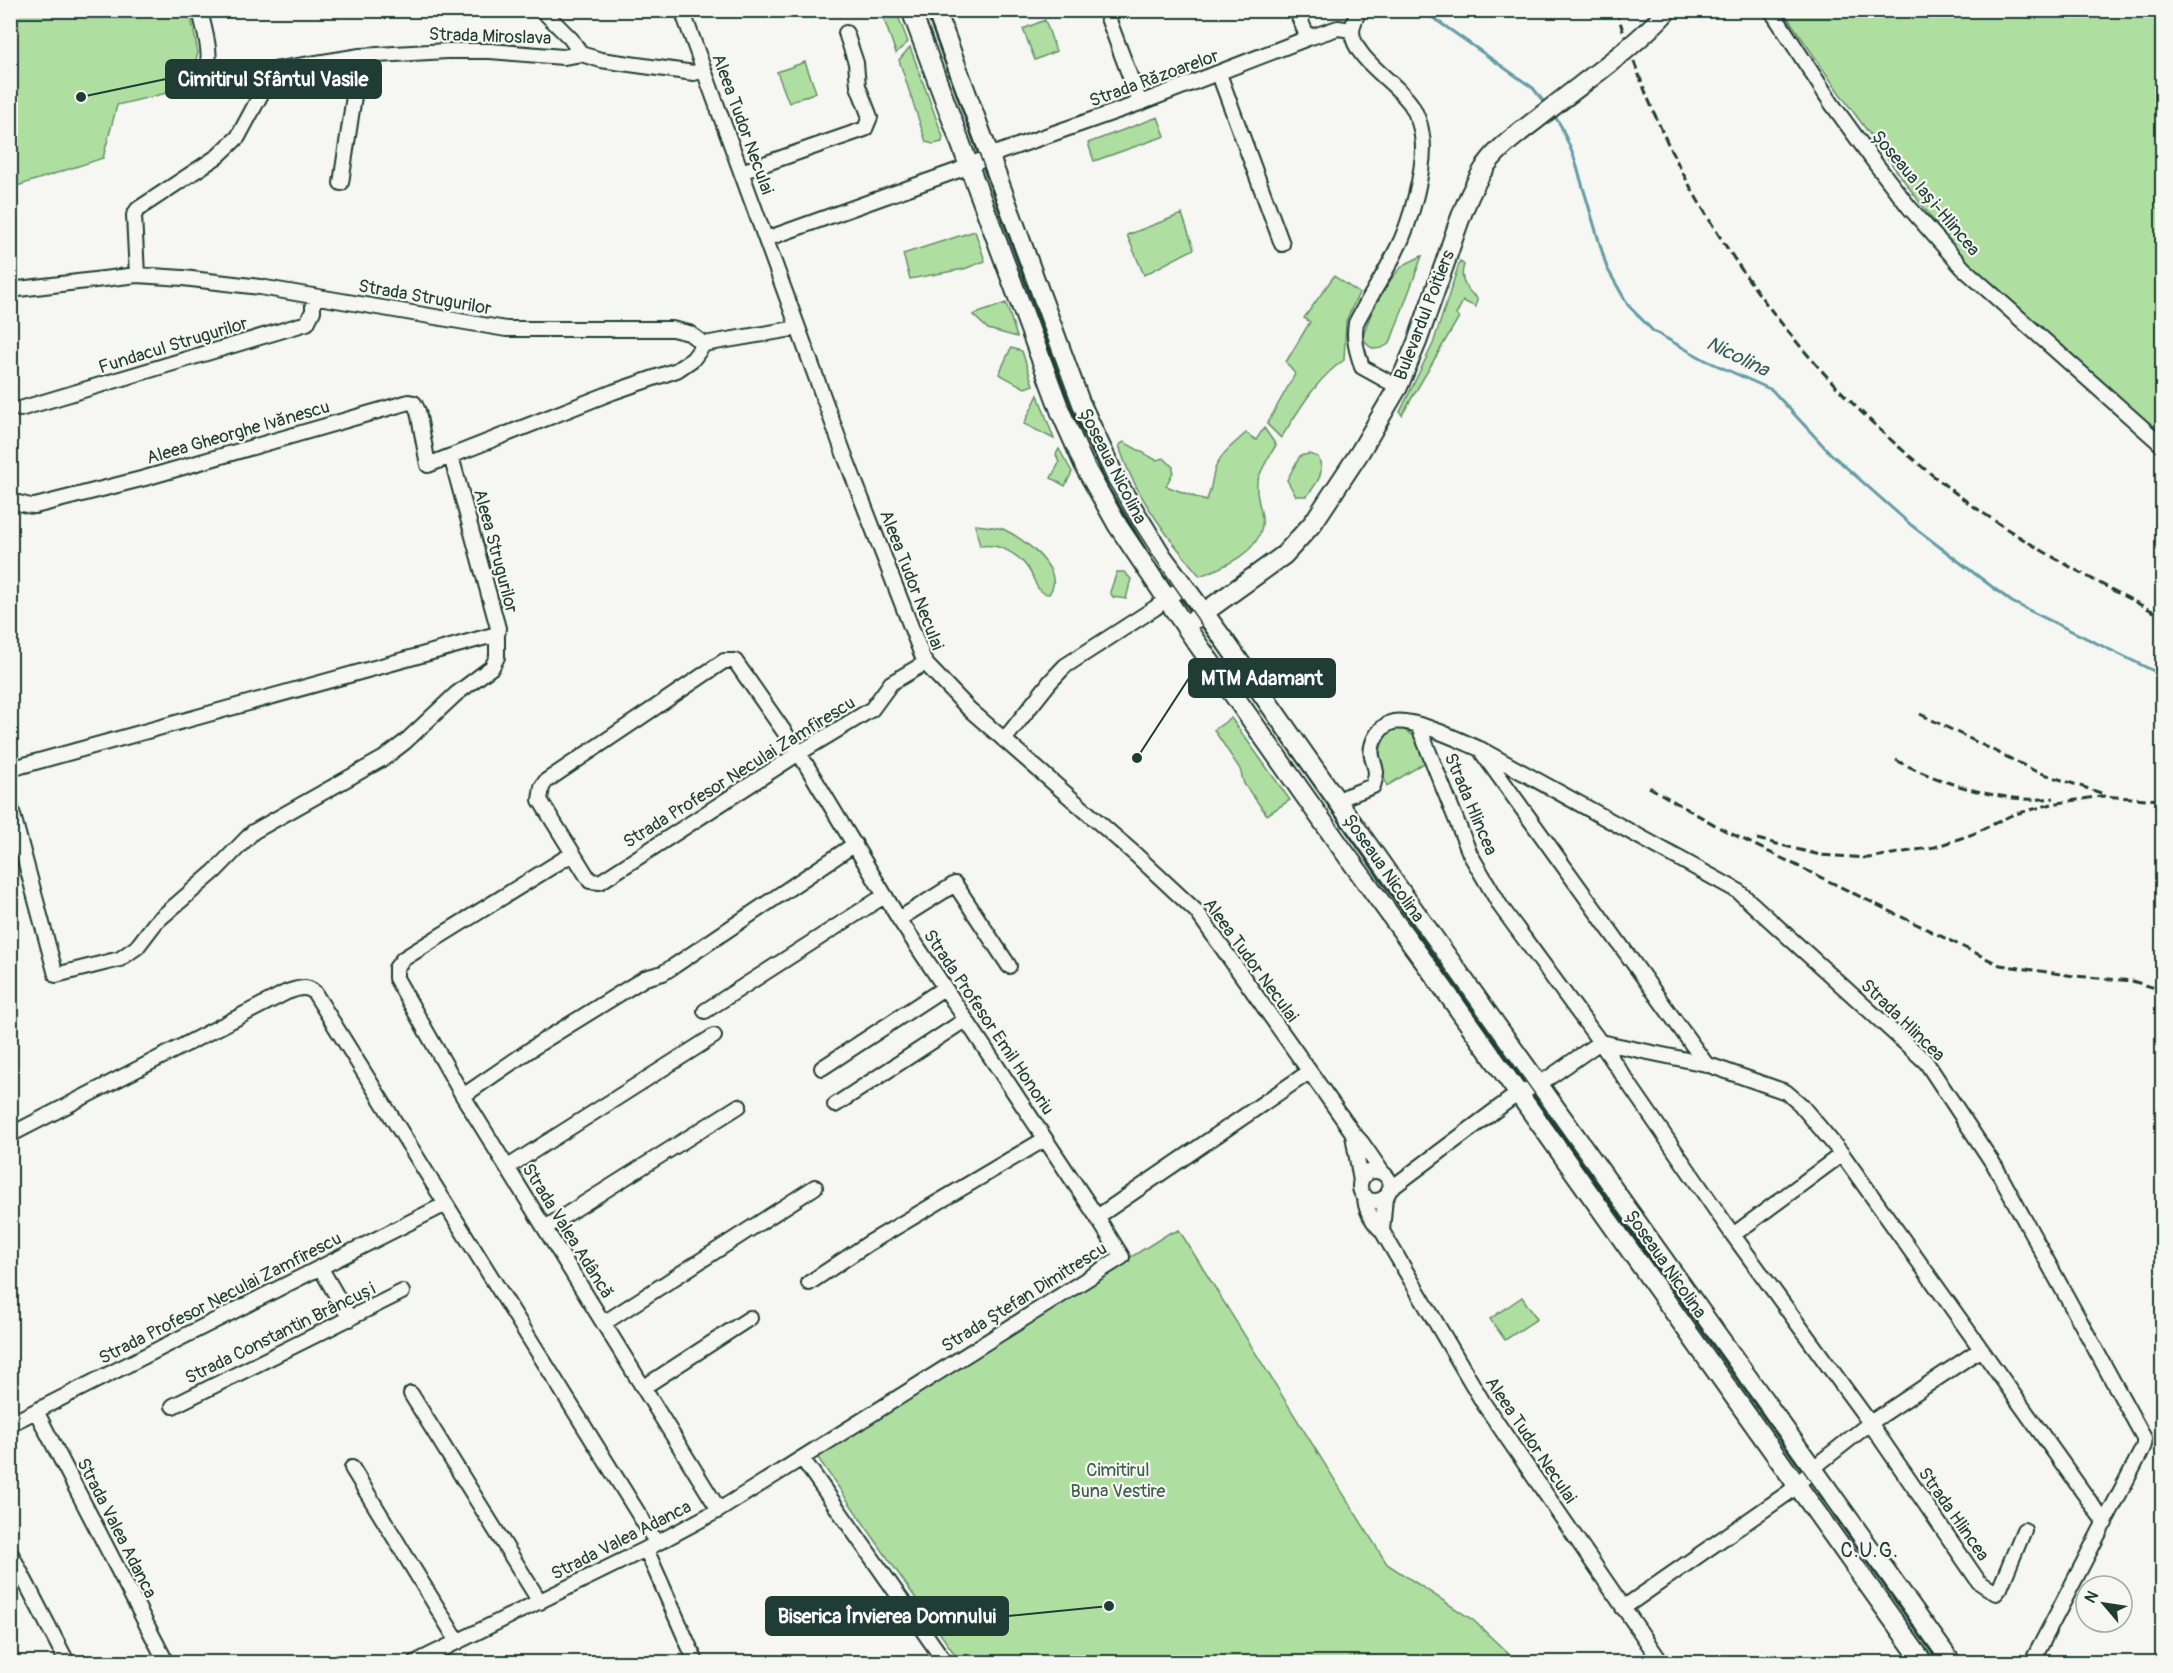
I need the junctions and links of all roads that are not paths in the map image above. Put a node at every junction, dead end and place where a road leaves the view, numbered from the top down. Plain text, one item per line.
1 (200, 10) edge
2 (542, 10) edge
3 (911, 10) edge
4 (936, 10) edge
5 (1106, 10) edge
6 (1296, 10) edge
7 (1359, 10) edge
8 (1652, 10) edge
9 (1668, 10) edge
10 (1771, 10) edge
11 (685, 11) edge
12 (1352, 30) junction
13 (846, 33) dead end
14 (1308, 39) junction
15 (581, 54) junction
16 (360, 56) junction
17 (704, 70) junction
18 (206, 74) dead end
19 (1219, 74) junction
20 (1140, 103) junction
21 (989, 156) junction
22 (970, 166) junction
23 (741, 172) junction
24 (341, 183) dead end
25 (766, 239) junction
26 (1282, 244) dead end
27 (1440, 258) junction
28 (136, 275) junction
29 (10, 290) edge
30 (313, 296) junction
31 (798, 328) junction
32 (704, 344) junction
33 (1392, 384) junction
34 (20, 409) dead end
35 (2163, 445) edge
36 (451, 456) junction
37 (10, 502) edge
38 (1184, 586) junction
39 (1167, 599) junction
40 (1201, 608) junction
41 (1182, 621) junction
42 (496, 634) junction
43 (925, 663) junction
44 (1418, 725) junction
45 (1004, 741) junction
46 (1480, 749) junction
47 (799, 753) junction
48 (10, 769) edge
49 (1338, 802) junction
50 (10, 804) edge
51 (855, 844) junction
52 (572, 854) junction
53 (595, 883) joint
54 (884, 896) junction
55 (899, 919) junction
56 (1009, 966) dead end
57 (944, 988) junction
58 (705, 1011) dead end
59 (965, 1020) junction
60 (714, 1036) dead end
61 (1600, 1042) junction
62 (1706, 1064) junction
63 (822, 1068) dead end
64 (1310, 1072) junction
65 (1538, 1084) junction
66 (1519, 1094) junction
67 (463, 1096) junction
68 (836, 1105) dead end
69 (739, 1106) dead end
70 (1353, 1133) junction
71 (10, 1134) edge
72 (1045, 1138) junction
73 (1842, 1154) junction
74 (508, 1167) junction
75 (1361, 1181) junction
76 (1386, 1184) junction
77 (815, 1187) dead end
78 (1365, 1196) junction
79 (446, 1204) junction
80 (1097, 1217) junction
81 (545, 1228) junction
82 (1382, 1231) junction
83 (1732, 1235) junction
84 (320, 1268) junction
85 (809, 1283) dead end
86 (402, 1292) dead end
87 (750, 1318) dead end
88 (350, 1319) junction
89 (604, 1323) junction
90 (1981, 1348) junction
91 (644, 1387) junction
92 (411, 1394) dead end
93 (173, 1406) dead end
94 (36, 1411) junction
95 (1870, 1423) junction
96 (10, 1424) edge
97 (802, 1458) junction
98 (352, 1468) dead end
99 (1813, 1469) junction
100 (1796, 1485) junction
101 (719, 1510) junction
102 (2105, 1523) junction
103 (2024, 1530) dead end
104 (651, 1546) junction
105 (10, 1552) edge
106 (540, 1602) junction
107 (1623, 1608) junction
108 (458, 1642) junction
109 (67, 1662) edge
110 (166, 1662) edge
111 (416, 1662) edge
112 (696, 1662) edge
113 (945, 1662) edge
114 (1661, 1662) edge
115 (1923, 1662) edge
116 (1950, 1662) edge
117 (2032, 1662) edge

1 - 18 street
2 - 15 street
3 - 22 main road, Șoseaua Nicolina
4 - 21 main road, Șoseaua Nicolina
5 - 20 street
6 - 14 street
7 - 12 street
8 - 27 main road, Bulevardul Poitiers
9 - 27 main road, Bulevardul Poitiers, bridge
10 - 35 street, Șoseaua Iași-Hlincea
11 - 17 street, Aleea Tudor Neculai
12 - 14 street, Strada Răzoarelor
12 - 33 street
13 - 23 street
14 - 19 street, Strada Răzoarelor
15 - 16 street, Strada Miroslava
15 - 17 street, Strada Miroslava
16 - 24 street
16 - 28 street, Strada Miroslava
17 - 23 street, Aleea Tudor Neculai
19 - 20 street, Strada Răzoarelor
19 - 26 street
20 - 21 street, Strada Răzoarelor
21 - 22 street, Strada Răzoarelor
21 - 38 main road, Șoseaua Nicolina
22 - 25 street
22 - 39 main road, Șoseaua Nicolina
23 - 25 street, Aleea Tudor Neculai
25 - 31 street, Aleea Tudor Neculai
27 - 33 main road, Bulevardul Poitiers
28 - 29 street, Strada Strugurilor
28 - 30 street, Strada Strugurilor
30 - 32 street, Strada Strugurilor
30 - 34 street, Fundacul Strugurilor
31 - 32 street
31 - 43 street, Aleea Tudor Neculai
32 - 36 street
33 - 40 main road, Bulevardul Poitiers
36 - 37 street, Aleea Gheorghe Ivănescu
36 - 42 street, Aleea Strugurilor
38 - 39 street
38 - 40 main road, Șoseaua Nicolina
39 - 41 main road, Șoseaua Nicolina
39 - 45 street
40 - 41 main road, Bulevardul Poitiers
40 - 49 main road, Șoseaua Nicolina
41 - 66 main road, Șoseaua Nicolina
42 - 48 street, Aleea Strugurilor
42 - 50 street
43 - 45 street, Aleea Tudor Neculai
43 - 47 street, Strada Profesor Neculai Zamfirescu
44 - 46 street, Strada Hlincea
44 - 49 street, Strada Hlincea
44 - 61 street, Strada Hlincea
45 - 64 street, Aleea Tudor Neculai
46 - 62 street, Strada Hlincea
46 - 102 street, Strada Hlincea
47 - 51 street, Strada Profesor Emil Honoriu
47 - 52 street, Strada Profesor Emil Honoriu
47 - 53 street, Strada Profesor Neculai Zamfirescu
49 - 65 main road, Șoseaua Nicolina
51 - 54 street, Strada Profesor Emil Honoriu
51 - 67 street
52 - 53 street, Strada Profesor Emil Honoriu
52 - 67 street, Strada Valea Adâncă
54 - 55 street, Strada Profesor Emil Honoriu
54 - 58 street
55 - 56 street
55 - 57 street, Strada Profesor Emil Honoriu
57 - 59 street, Strada Profesor Emil Honoriu
57 - 63 street
59 - 68 street
59 - 72 street, Strada Profesor Emil Honoriu
60 - 74 street
61 - 62 street
61 - 65 street
61 - 83 street, Strada Hlincea
62 - 73 street
64 - 70 street, Aleea Tudor Neculai
64 - 80 street, Strada Ștefan Dimitrescu
65 - 66 street
65 - 99 main road, Șoseaua Nicolina
66 - 76 street
66 - 100 main road, Șoseaua Nicolina
67 - 74 street, Strada Valea Adâncă
69 - 81 street
70 - 75 street, Aleea Tudor Neculai
70 - 76 street, Aleea Tudor Neculai
71 - 79 street
72 - 80 street, Strada Profesor Emil Honoriu
72 - 85 street
73 - 83 street
73 - 90 street
74 - 81 street, Strada Valea Adâncă
75 - 76 street
75 - 78 street, Aleea Tudor Neculai
76 - 78 street
76 - 82 street
77 - 89 street
78 - 82 street, Aleea Tudor Neculai
79 - 84 street, Strada Profesor Neculai Zamfirescu
79 - 104 street
80 - 97 street, Strada Ștefan Dimitrescu
81 - 89 street, Strada Valea Adâncă
82 - 107 street, Aleea Tudor Neculai
83 - 95 street, Strada Hlincea
84 - 88 street
84 - 94 street, Strada Profesor Neculai Zamfirescu
86 - 88 street, Strada Constantin Brâncuși
87 - 91 street
88 - 93 street, Strada Constantin Brâncuși
89 - 91 street, Strada Valea Adâncă
90 - 95 street
90 - 102 street
91 - 101 street, Strada Valea Adâncă
92 - 106 street, Strada Valea Adanca
94 - 96 street, Strada Profesor Neculai Zamfirescu
94 - 110 street, Strada Valea Adanca
95 - 99 street
95 - 103 street, Strada Hlincea
97 - 101 street, Strada Ștefan Dimitrescu
97 - 113 street
98 - 108 street
99 - 100 street
99 - 116 main road, Șoseaua Nicolina
100 - 107 street
100 - 115 main road, Șoseaua Nicolina
101 - 104 street, Strada Valea Adanca
102 - 117 street, Strada Hlincea
104 - 106 street, Strada Valea Adanca
104 - 112 street
105 - 109 street
106 - 108 street, Strada Valea Adanca
107 - 114 street, Aleea Tudor Neculai
108 - 111 street, Strada Valea Adanca

